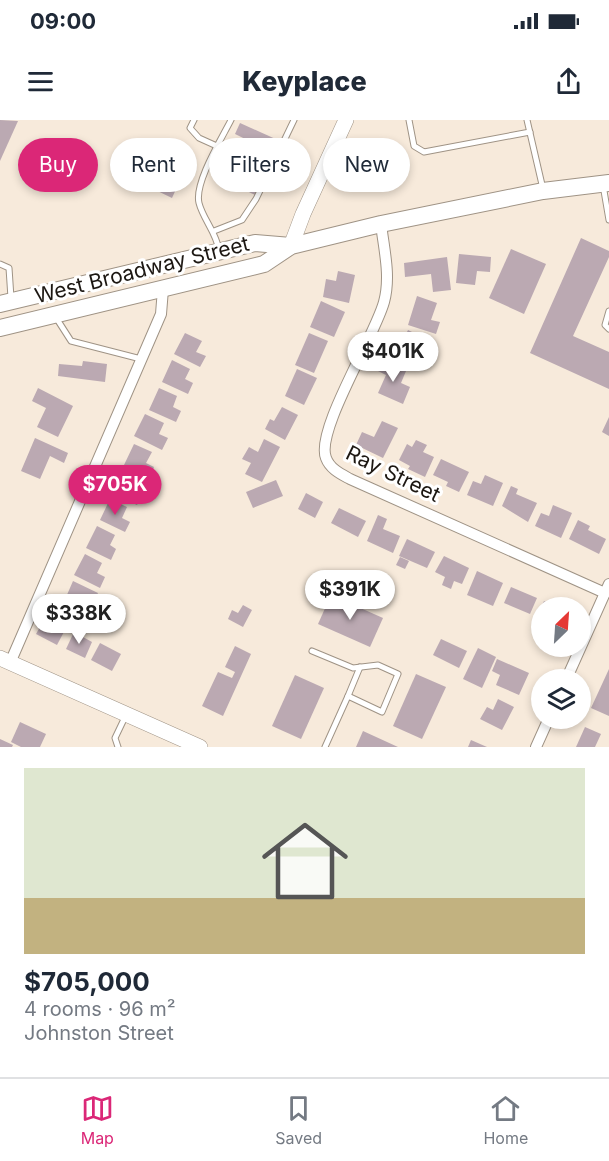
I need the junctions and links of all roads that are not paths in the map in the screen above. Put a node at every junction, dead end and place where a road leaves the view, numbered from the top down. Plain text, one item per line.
1 (194, 120) edge
2 (231, 120) edge
3 (294, 120) edge
4 (346, 120) edge
5 (409, 120) edge
6 (528, 120) edge
7 (530, 132) junction
8 (222, 138) edge
9 (285, 138) edge
10 (209, 142) edge
11 (209, 165) edge
12 (606, 183) edge
13 (543, 191) junction
14 (259, 192) edge
15 (609, 220) edge
16 (381, 224) junction
17 (214, 231) junction
18 (291, 246) junction
19 (219, 252) junction
20 (0, 264) edge
21 (163, 289) junction
22 (6, 303) edge
23 (609, 311) edge
24 (54, 315) junction
25 (8, 326) edge
26 (609, 329) edge
27 (141, 359) junction
28 (607, 589) edge
29 (312, 651) dead end
30 (5, 661) edge
31 (360, 667) junction
32 (571, 669) edge
33 (348, 696) junction
34 (126, 713) junction
35 (544, 729) edge
36 (193, 746) edge
37 (118, 747) edge
38 (325, 747) edge
39 (536, 747) edge

1 - 10 lane
2 - 8 lane
3 - 9 lane
4 - 18 street
5 - 7 lane
6 - 7 lane
7 - 13 lane
11 - 17 lane
12 - 13 main road, West Broadway Street
12 - 15 lane
13 - 16 main road, West Broadway Street
14 - 17 lane
16 - 18 main road, West Broadway Street
16 - 28 street, Ray Street
17 - 19 lane
18 - 19 main road, West Broadway Street
18 - 21 main road, West Broadway Street
19 - 22 main road, West Broadway Street
20 - 22 lane
21 - 24 main road, West Broadway Street
21 - 27 street
22 - 25 main road
23 - 26 lane
24 - 25 main road, West Broadway Street
24 - 27 lane
27 - 30 street
28 - 32 street
29 - 31 lane
30 - 34 street
31 - 33 lane
31 - 33 lane
33 - 38 lane
34 - 36 street
34 - 37 lane
35 - 39 street

